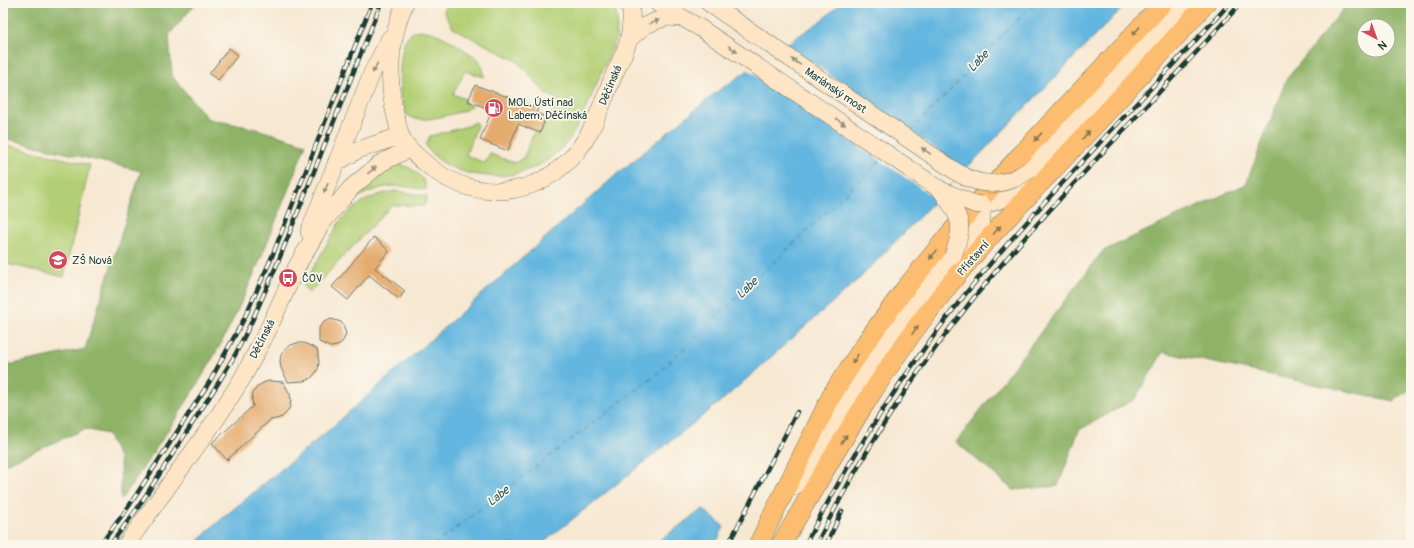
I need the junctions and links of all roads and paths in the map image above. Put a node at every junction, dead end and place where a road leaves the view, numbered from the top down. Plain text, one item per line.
1 (405, 3) edge
2 (627, 3) edge
3 (657, 3) edge
4 (1163, 3) edge
5 (1186, 3) edge
6 (1206, 3) edge
7 (709, 4) edge
8 (683, 18) junction
9 (398, 21) junction
10 (629, 39) junction
11 (405, 143) junction
12 (336, 163) junction
13 (1030, 169) junction
14 (958, 173) junction
15 (941, 190) junction
16 (982, 205) junction
17 (953, 256) junction
18 (297, 266) junction
19 (847, 404) junction
20 (761, 538) edge
21 (126, 545) edge
22 (778, 545) edge
23 (781, 545) edge

1 - 9 street
2 - 10 street, Děčínská
3 - 8 street
4 -> 20 main road, Přístavní
5 - 13 street
23 -> 6 main road, Přístavní
14 -> 7 street, Mariánský most
10 -> 8 street, Děčínská
8 -> 15 street
9 - 11 street
9 -> 12 street
10 - 11 street, Děčínská
11 - 12 street
18 -> 11 street, Děčínská
12 -> 18 street
13 - 14 street, Mariánský most, bridge
13 - 16 street, bridge
14 - 16 street, Mariánský most, bridge
15 - 16 street, bridge
15 - 17 street, bridge
16 - 17 street
17 - 19 street, Přístavní
18 - 21 street, Děčínská
19 - 20 street, Přístavní
19 - 22 street, Přístavní

